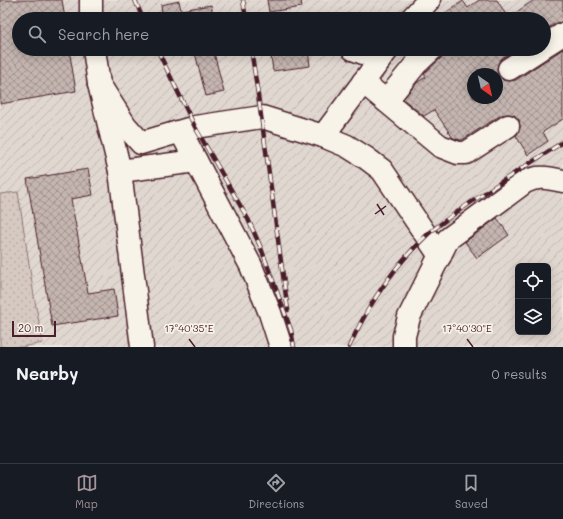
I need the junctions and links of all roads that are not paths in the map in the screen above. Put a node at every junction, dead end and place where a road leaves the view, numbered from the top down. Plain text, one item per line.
1 (91, 0) edge
2 (429, 0) edge
3 (91, 12) edge
4 (418, 12) edge
5 (563, 34) edge
6 (551, 42) edge
7 (95, 56) edge
8 (383, 56) edge
9 (425, 56) edge
10 (529, 56) edge
11 (509, 69) dead end
12 (363, 82) junction
13 (99, 84) junction
14 (386, 101) junction
15 (508, 126) dead end
16 (181, 132) junction
17 (323, 136) junction
18 (196, 162) junction
19 (120, 171) junction
20 (563, 181) edge
21 (440, 256) junction
22 (142, 347) edge
23 (281, 347) edge
24 (404, 347) edge

1 - 3 lane
2 - 4 lane
5 - 6 lane
7 - 13 lane
8 - 12 lane
9 - 14 lane
10 - 11 lane
12 - 14 lane
12 - 17 lane
13 - 16 lane
13 - 19 lane
14 - 15 lane
16 - 17 lane
16 - 18 lane
17 - 21 lane
18 - 19 lane
18 - 23 lane
19 - 22 lane
20 - 21 lane
21 - 24 lane

